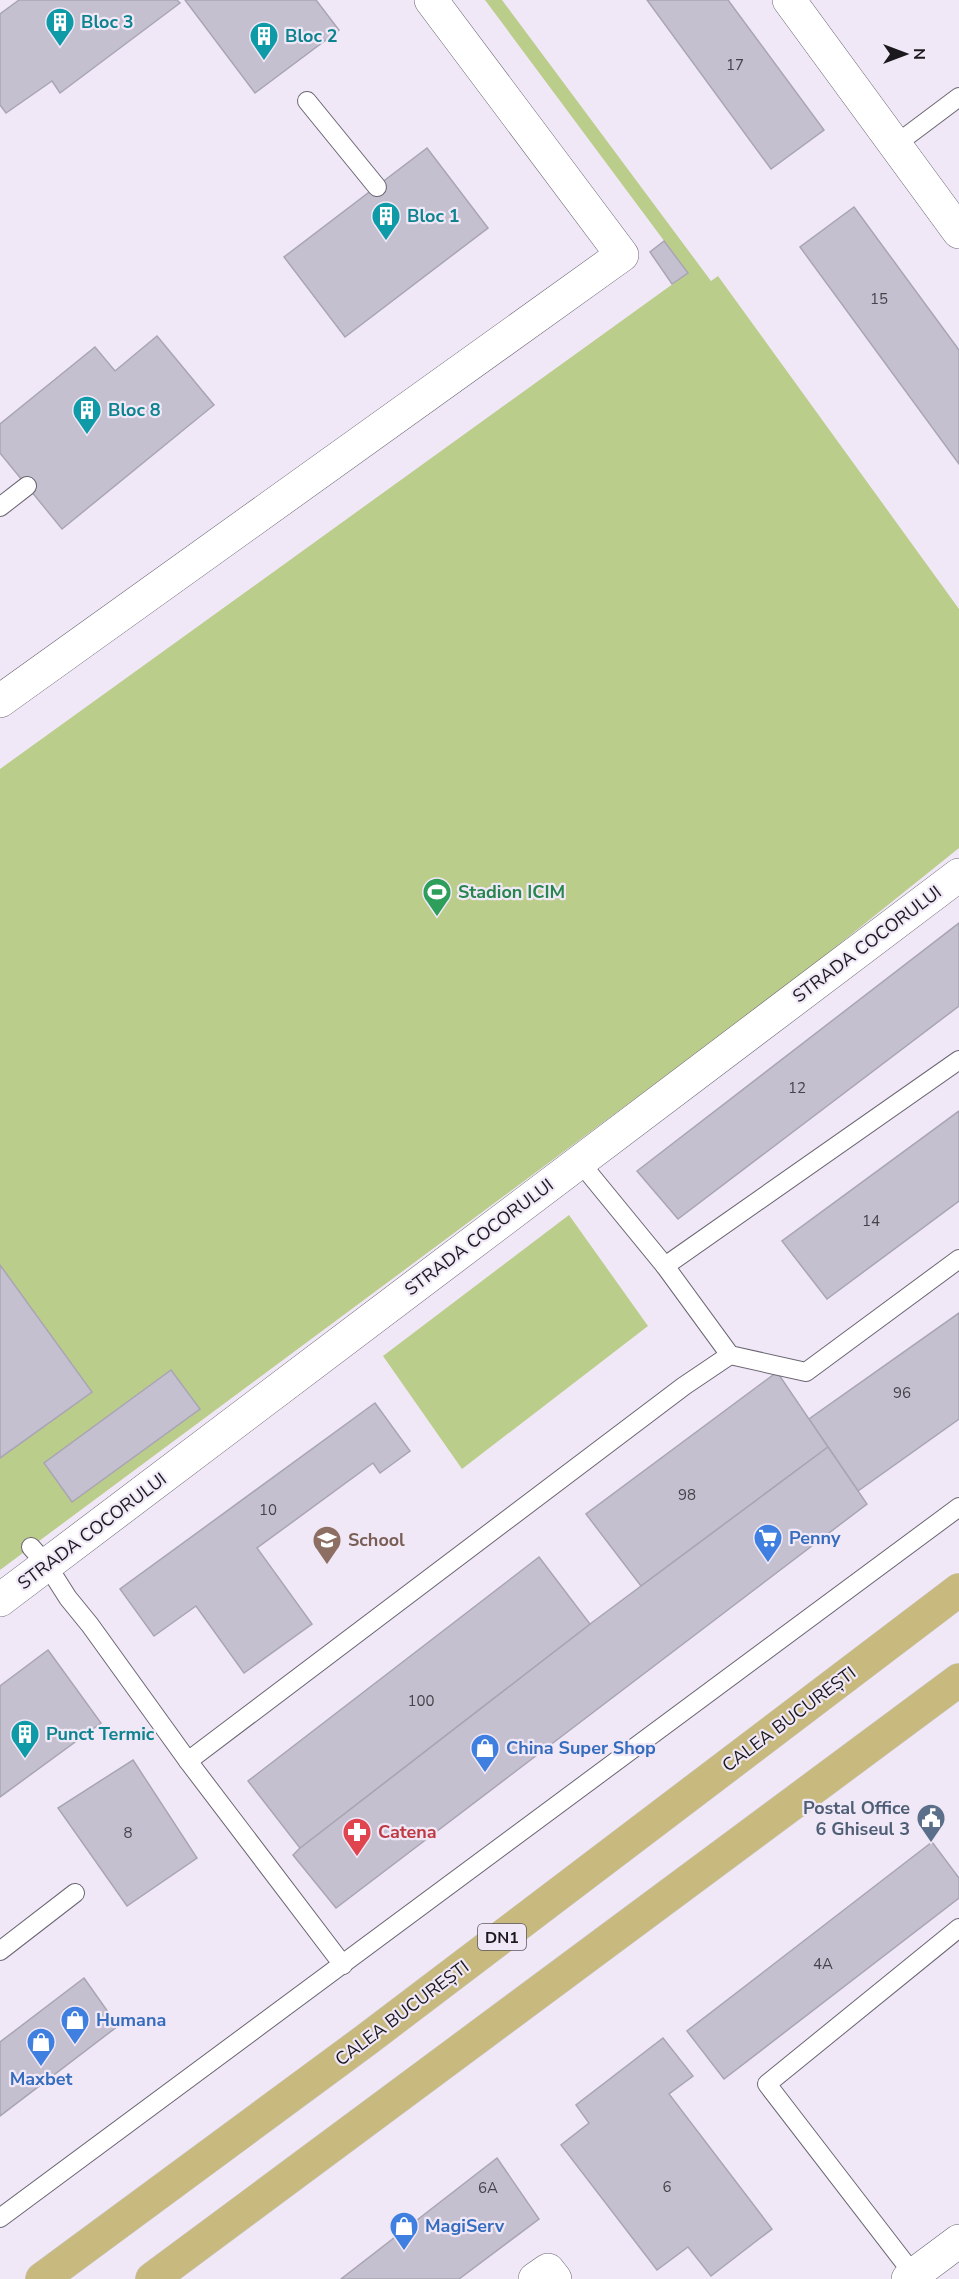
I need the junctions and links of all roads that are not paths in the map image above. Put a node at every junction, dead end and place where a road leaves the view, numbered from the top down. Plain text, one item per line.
1 (431, 0) edge
2 (789, 0) edge
3 (959, 98) edge
4 (307, 101) dead end
5 (895, 145) junction
6 (377, 186) dead end
7 (959, 232) edge
8 (27, 486) dead end
9 (0, 507) edge
10 (0, 700) edge
11 (959, 875) edge
12 (959, 1060) edge
13 (579, 1161) junction
14 (959, 1258) edge
15 (665, 1266) junction
16 (730, 1355) junction
17 (959, 1507) edge
18 (39, 1556) junction
19 (959, 1590) edge
20 (0, 1600) edge
21 (959, 1680) edge
22 (189, 1761) junction
23 (75, 1893) dead end
24 (959, 1928) edge
25 (0, 1952) edge
26 (343, 1965) junction
27 (0, 2218) edge
28 (959, 2241) edge
29 (911, 2277) edge
30 (42, 2279) edge
31 (152, 2279) edge
32 (535, 2279) edge
33 (555, 2279) edge

1 - 10 street
2 - 5 street
3 - 5 lane
4 - 6 lane
5 - 7 street
8 - 9 lane
11 - 13 street, STRADA COCORULUI
12 - 15 lane
13 - 15 lane
13 - 18 street, STRADA COCORULUI
14 - 16 lane
15 - 16 lane
16 - 22 lane
17 - 26 lane
18 - 20 street, STRADA COCORULUI
18 - 22 lane
19 - 30 main road, CALEA BUCUREȘTI / DN1
21 - 31 main road
22 - 26 lane
23 - 25 lane
24 - 29 lane
26 - 27 lane
28 - 29 street
32 - 33 street

